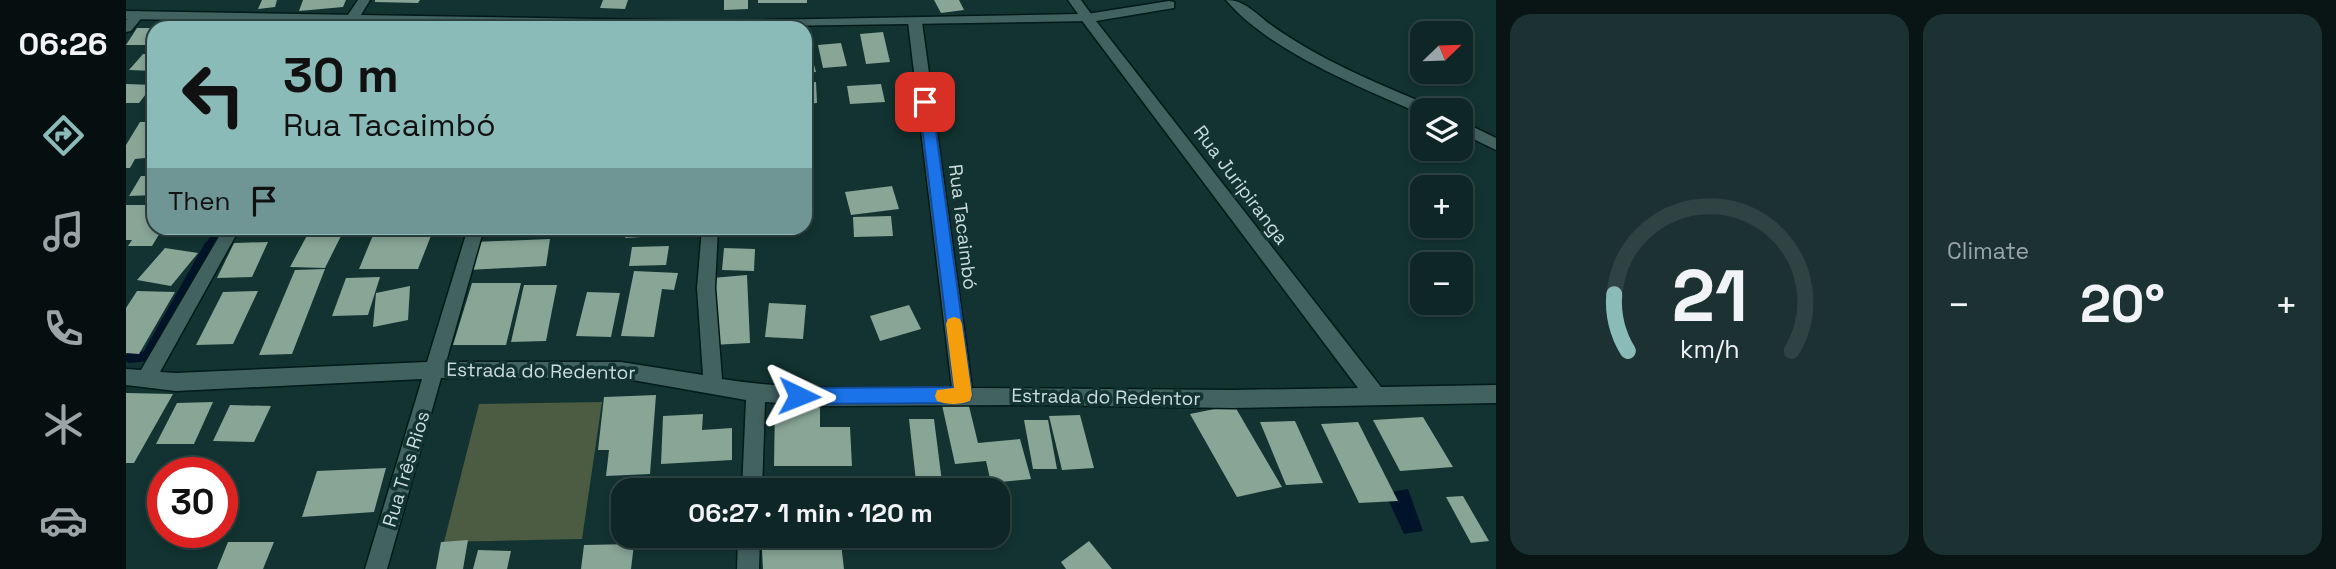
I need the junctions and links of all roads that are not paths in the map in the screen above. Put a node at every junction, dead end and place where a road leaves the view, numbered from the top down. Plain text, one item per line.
1 (364, 0) edge
2 (1074, 0) edge
3 (1232, 0) edge
4 (1169, 5) dead end
5 (131, 15) edge
6 (1087, 18) junction
7 (294, 21) edge
8 (350, 21) edge
9 (915, 22) junction
10 (812, 24) edge
11 (126, 28) edge
12 (1410, 103) edge
13 (1473, 133) edge
14 (1496, 145) edge
15 (228, 235) edge
16 (474, 235) edge
17 (710, 235) edge
18 (437, 369) junction
19 (126, 377) edge
20 (146, 379) junction
21 (713, 384) junction
22 (756, 393) junction
23 (1496, 394) edge
24 (963, 395) junction
25 (1375, 395) junction
26 (752, 478) edge
27 (749, 548) edge
28 (376, 569) edge
29 (748, 569) edge

1 - 8 street
2 - 6 street, Rua Juripiranga
3 - 12 street
4 - 6 street
5 - 7 street
5 - 11 street
6 - 9 street
6 - 25 street, Rua Juripiranga
9 - 10 street
9 - 24 street, Rua Tacaimbó
13 - 14 street
15 - 20 street
16 - 18 street, Rua Três Rios
17 - 21 street
18 - 20 street, Estrada do Redentor
18 - 21 street, Estrada do Redentor
18 - 28 street, Rua Três Rios
19 - 20 street, Estrada do Redentor
21 - 22 street, Estrada do Redentor
22 - 24 street, Estrada do Redentor
22 - 26 street
23 - 25 street, Estrada do Redentor
24 - 25 street, Estrada do Redentor
27 - 29 street

